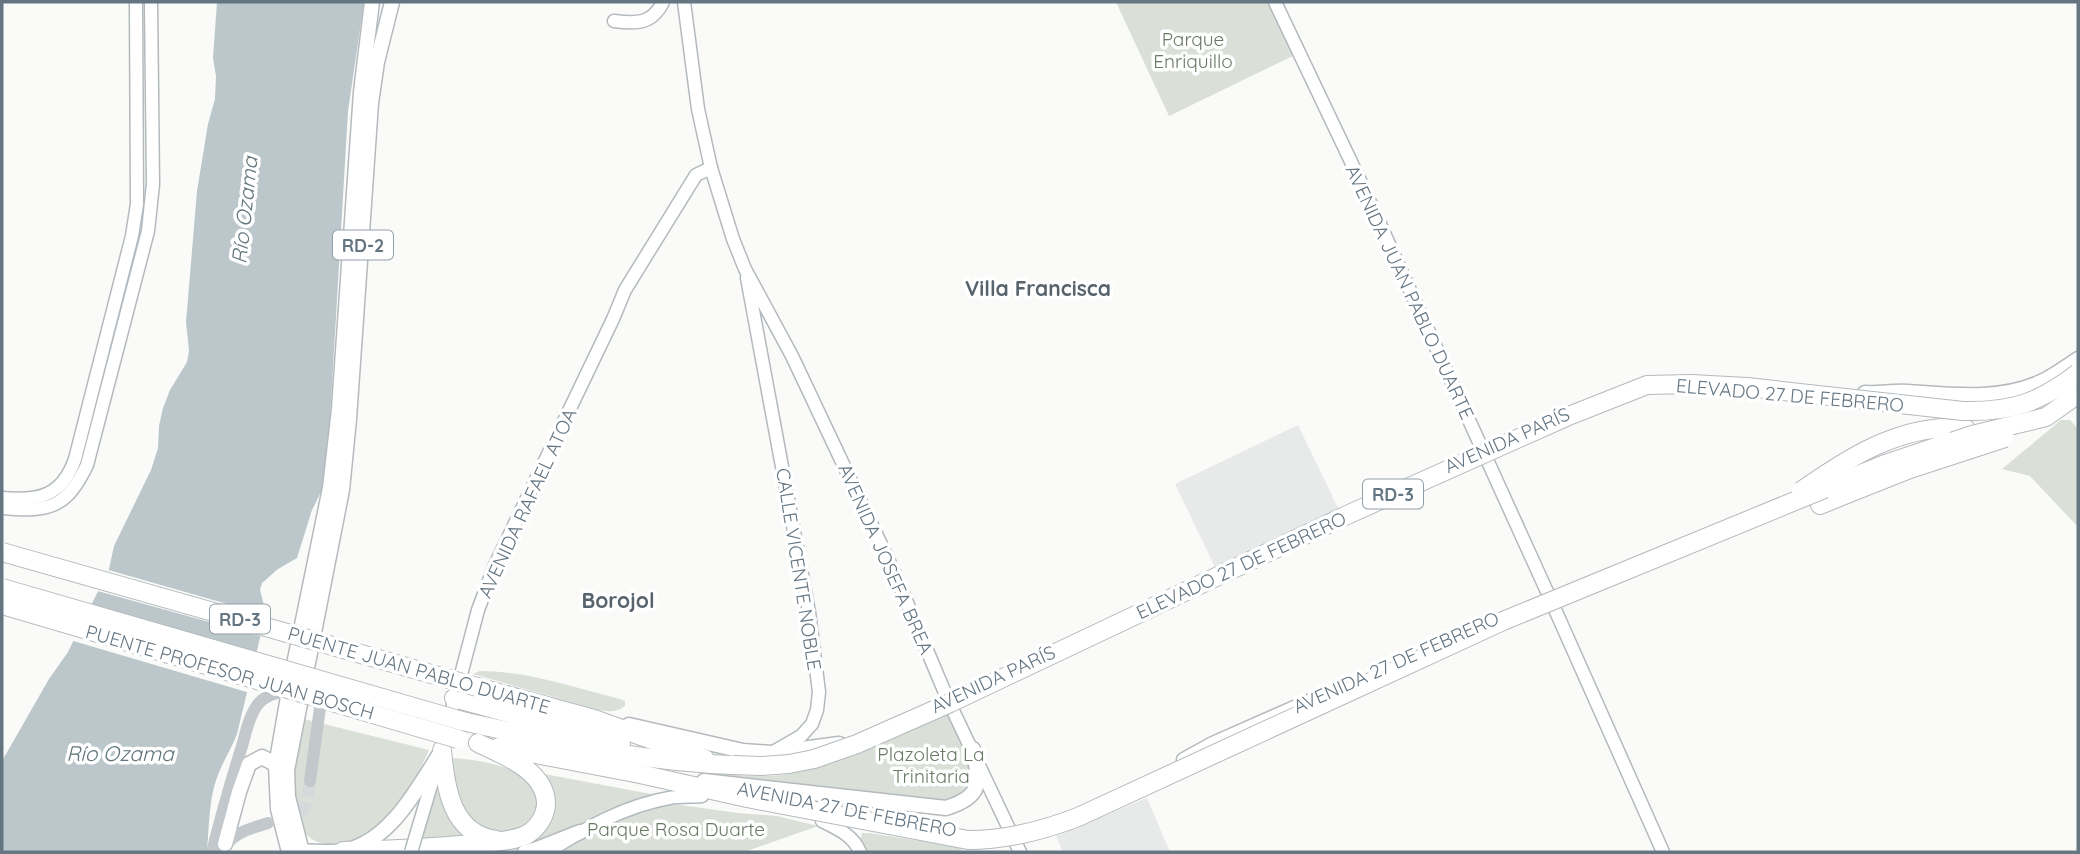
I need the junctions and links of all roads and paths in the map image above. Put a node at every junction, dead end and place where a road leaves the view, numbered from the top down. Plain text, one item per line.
1 (136, 2) edge
2 (151, 2) edge
3 (372, 2) edge
4 (392, 2) edge
5 (663, 2) edge
6 (684, 2) edge
7 (1276, 2) edge
8 (614, 21) dead end
9 (711, 168) junction
10 (745, 269) junction
11 (2078, 359) edge
12 (2078, 366) edge
13 (2078, 373) edge
14 (2078, 394) edge
15 (1885, 396) junction
16 (2078, 401) edge
17 (2046, 417) junction
18 (1966, 429) junction
19 (1483, 451) junction
20 (336, 489) junction
21 (2, 498) edge
22 (1820, 505) dead end
23 (2, 508) edge
24 (1775, 509) junction
25 (2, 552) edge
26 (2, 588) edge
27 (1549, 596) junction
28 (2, 605) edge
29 (299, 676) junction
30 (295, 693) junction
31 (454, 698) junction
32 (948, 700) junction
33 (594, 719) junction
34 (460, 730) junction
35 (478, 743) junction
36 (973, 749) junction
37 (442, 750) junction
38 (772, 752) junction
39 (725, 765) junction
40 (281, 768) junction
41 (640, 774) junction
42 (700, 780) junction
43 (310, 781) tunnel mouth
44 (727, 793) junction
45 (822, 821) junction
46 (268, 823) dead end
47 (580, 832) junction
48 (503, 841) junction
49 (1015, 842) edge
50 (223, 848) edge
51 (343, 851) edge
52 (212, 852) edge
53 (296, 852) edge
54 (411, 852) edge
55 (525, 852) edge
56 (548, 852) edge
57 (860, 852) edge
58 (1663, 852) edge

1 - 21 main road
2 - 23 main road
3 - 20 main road, RD-2
4 - 20 main road, RD-2
5 - 8 main road
6 - 9 main road
7 - 19 main road, AVENIDA JUAN PABLO DUARTE
9 - 10 main road
9 - 31 main road, AVENIDA RAFAEL ATOA
10 - 32 main road, AVENIDA JOSEFA BREA
10 - 38 main road, CALLE VICENTE NOBLE
11 - 15 main road, AVENIDA PARÍS / RD-3
12 - 15 highway, bridge
13 - 39 highway, ELEVADO 27 DE FEBRERO / RD-3, bridge
14 - 17 highway, RD-3, bridge
15 - 19 main road, AVENIDA PARÍS / RD-3
16 - 18 main road, AVENIDA 27 DE FEBRERO
17 - 22 highway, bridge
17 - 24 highway, RD-3, bridge
18 - 24 highway, bridge
18 - 27 main road, AVENIDA 27 DE FEBRERO
19 - 27 main road, AVENIDA JUAN PABLO DUARTE
19 - 32 main road, AVENIDA PARÍS / RD-3
20 - 29 main road
24 - 44 highway, AVENIDA 27 DE FEBRERO / RD-3, bridge
25 - 33 highway, PUENTE JUAN PABLO DUARTE / RD-3, bridge
26 - 34 highway, PUENTE PROFESOR JUAN BOSCH / RD-3, bridge
27 - 49 main road, AVENIDA 27 DE FEBRERO
27 - 58 main road, AVENIDA JUAN PABLO DUARTE
28 - 34 highway, PUENTE PROFESOR JUAN BOSCH / RD-3, bridge
29 - 30 main road
29 - 43 street
30 - 40 main road
30 - 52 street
31 - 37 main road, AVENIDA RAFAEL ATOA
31 - 42 highway
32 - 36 main road, AVENIDA JOSEFA BREA
32 - 38 main road, AVENIDA PARÍS / RD-3
33 - 38 main road
33 - 39 highway, PUENTE JUAN PABLO DUARTE
34 - 35 highway, RD-3
34 - 42 highway, RD-3
35 - 41 highway, RD-3
35 - 48 highway
36 - 42 main road
36 - 49 main road, AVENIDA JOSEFA BREA
37 - 48 highway
37 - 51 main road
37 - 54 main road, AVENIDA RAFAEL ATOA, bridge
39 - 42 highway, RD-3
40 - 50 main road
40 - 53 main road
41 - 42 main road
41 - 44 highway, AVENIDA 27 DE FEBRERO / RD-3
42 - 44 highway
42 - 45 main road
42 - 47 main road
42 - 49 main road, AVENIDA 27 DE FEBRERO
45 - 49 main road
45 - 57 main road
46 - 50 street
47 - 55 main road
47 - 56 main road
48 - 51 highway
51 - 53 main road

